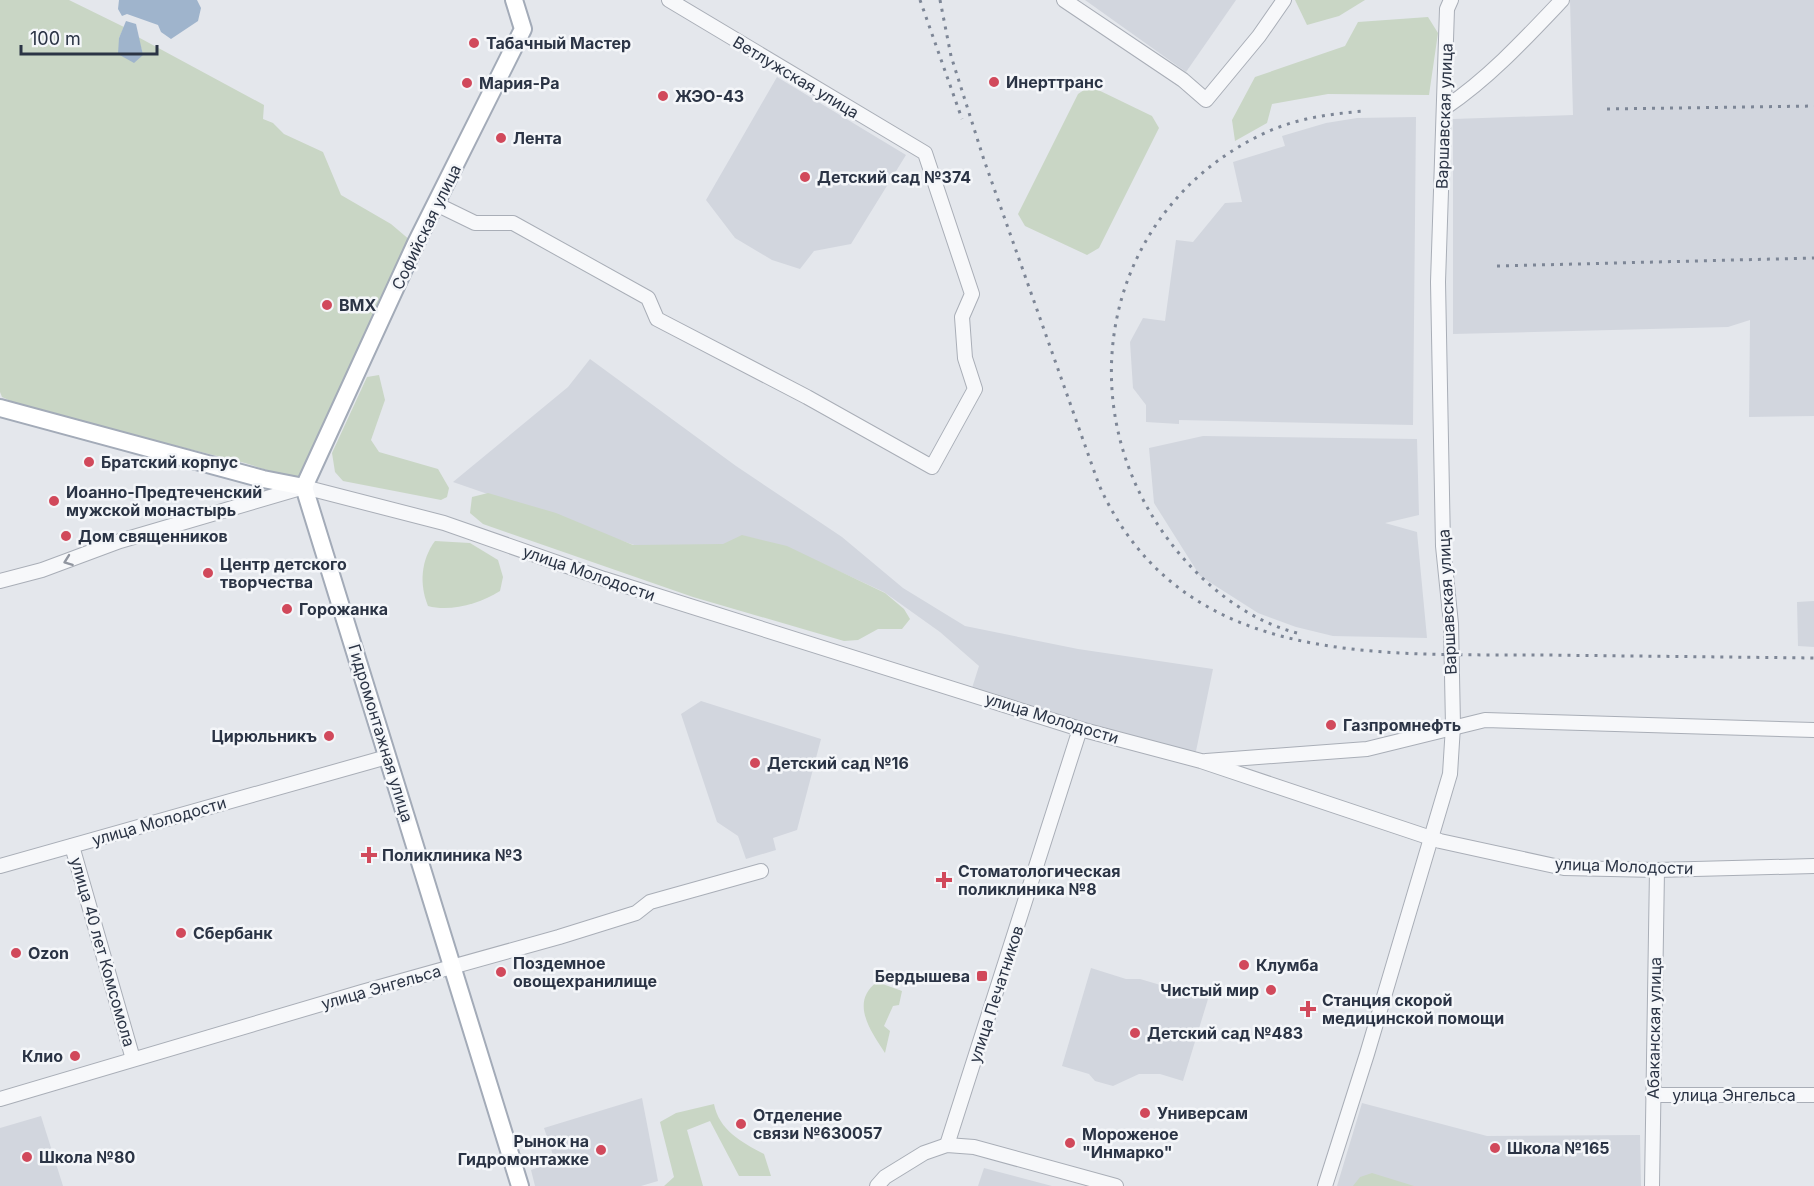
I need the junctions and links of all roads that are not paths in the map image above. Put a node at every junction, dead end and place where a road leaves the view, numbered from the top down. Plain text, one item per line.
1 (514, 0) edge
2 (669, 0) edge
3 (1064, 0) edge
4 (1284, 0) edge
5 (1451, 0) edge
6 (1562, 0) edge
7 (1446, 107) junction
8 (436, 204) junction
9 (1, 410) edge
10 (304, 487) junction
11 (0, 581) edge
12 (1453, 726) junction
13 (1080, 729) junction
14 (1814, 730) edge
15 (387, 757) junction
16 (1201, 761) junction
17 (1430, 838) junction
18 (72, 846) junction
19 (0, 866) edge
20 (1814, 866) edge
21 (1657, 870) junction
22 (761, 871) dead end
23 (453, 966) junction
24 (133, 1059) junction
25 (1653, 1095) junction
26 (1814, 1095) edge
27 (0, 1099) edge
28 (947, 1145) junction
29 (520, 1186) edge
30 (877, 1186) edge
31 (1116, 1186) edge
32 (1325, 1186) edge
33 (1652, 1186) edge

1 - 8 main road, Софийская улица
2 - 8 street, Ветлужская улица
3 - 4 street
5 - 7 street, Варшавская улица
6 - 7 street
7 - 12 street, Варшавская улица
8 - 10 main road, Софийская улица
9 - 10 main road
10 -> 11 street
10 - 13 street, улица Молодости
10 - 15 main road, Гидромонтажная улица
12 - 14 street
12 - 16 street
12 - 17 street, Варшавская улица
13 - 16 street, улица Молодости
13 - 28 street, улица Печатников
15 - 18 street, улица Молодости
15 - 23 main road, Гидромонтажная улица
16 - 17 street, улица Молодости
17 - 21 street, улица Молодости
17 - 32 street, Варшавская улица
18 - 19 street, улица Молодости
18 - 24 street, улица 40 лет Комсомола
20 - 21 street, улица Молодости
21 - 25 street, Абаканская улица
22 - 23 street, улица Энгельса
23 - 24 street, улица Энгельса
23 - 29 main road, Гидромонтажная улица
24 - 27 street, улица Энгельса
25 - 26 street, улица Энгельса
25 - 33 street, Абаканская улица
28 - 30 street
28 - 31 street

